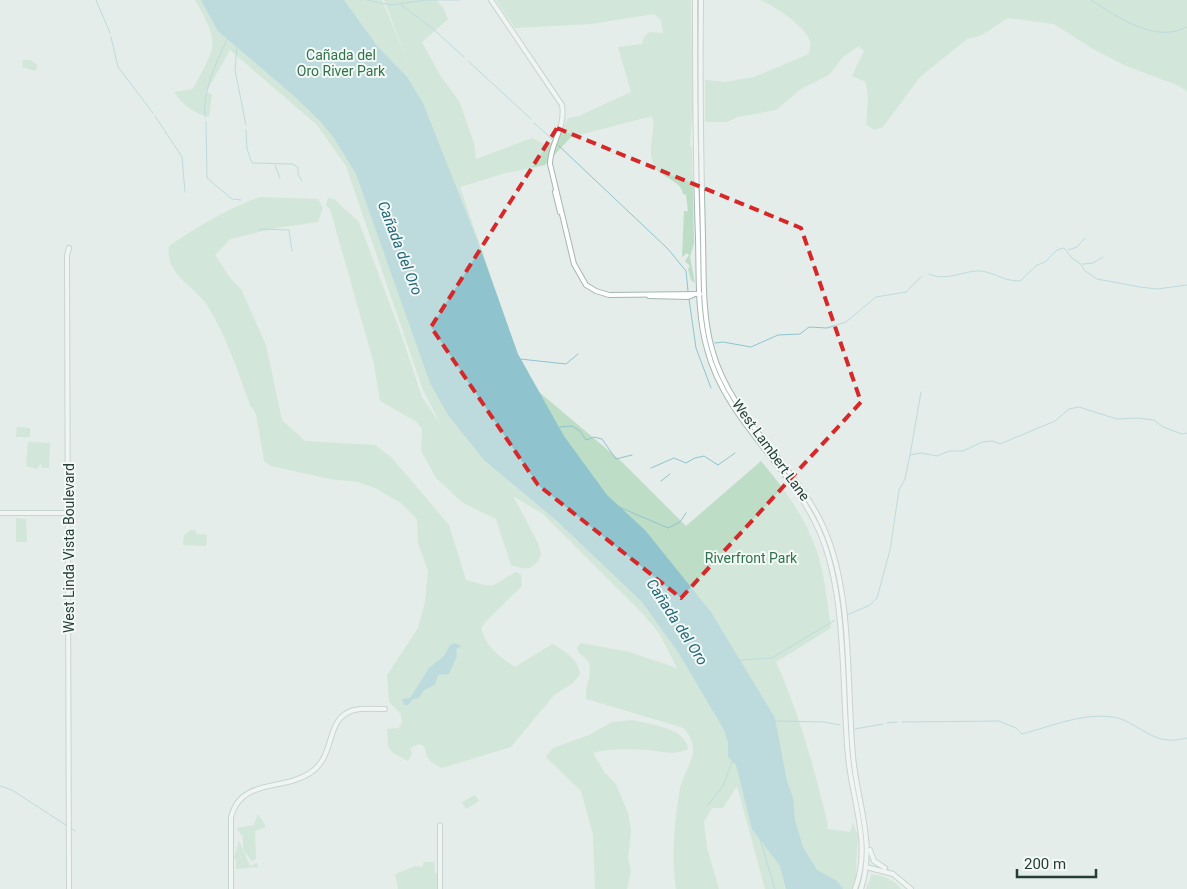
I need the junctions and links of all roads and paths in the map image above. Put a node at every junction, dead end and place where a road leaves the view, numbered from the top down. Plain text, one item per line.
1 (491, 0) edge
2 (695, 0) edge
3 (701, 0) edge
4 (69, 248) dead end
5 (702, 294) junction
6 (0, 513) edge
7 (69, 513) junction
8 (385, 709) dead end
9 (852, 782) junction
10 (862, 807) junction
11 (440, 825) dead end
12 (868, 838) junction
13 (863, 867) junction
14 (893, 874) junction
15 (69, 889) edge
16 (231, 889) edge
17 (440, 889) edge
18 (856, 889) edge
19 (861, 889) edge
20 (911, 889) edge

1 - 5 main road
2 - 5 main road, West Lambert Lane
3 - 5 main road, West Lambert Lane
4 - 7 main road, West Linda Vista Boulevard
5 - 9 main road, West Lambert Lane
5 - 10 main road, West Lambert Lane
6 - 7 main road
7 - 15 main road, West Linda Vista Boulevard
8 - 16 main road
9 - 10 main road
9 - 13 main road, West Lambert Lane
10 - 12 main road, West Lambert Lane
11 - 17 main road
12 - 13 main road, West Lambert Lane
12 - 14 main road
13 - 14 main road
13 - 18 main road
13 - 19 main road
14 - 20 main road

